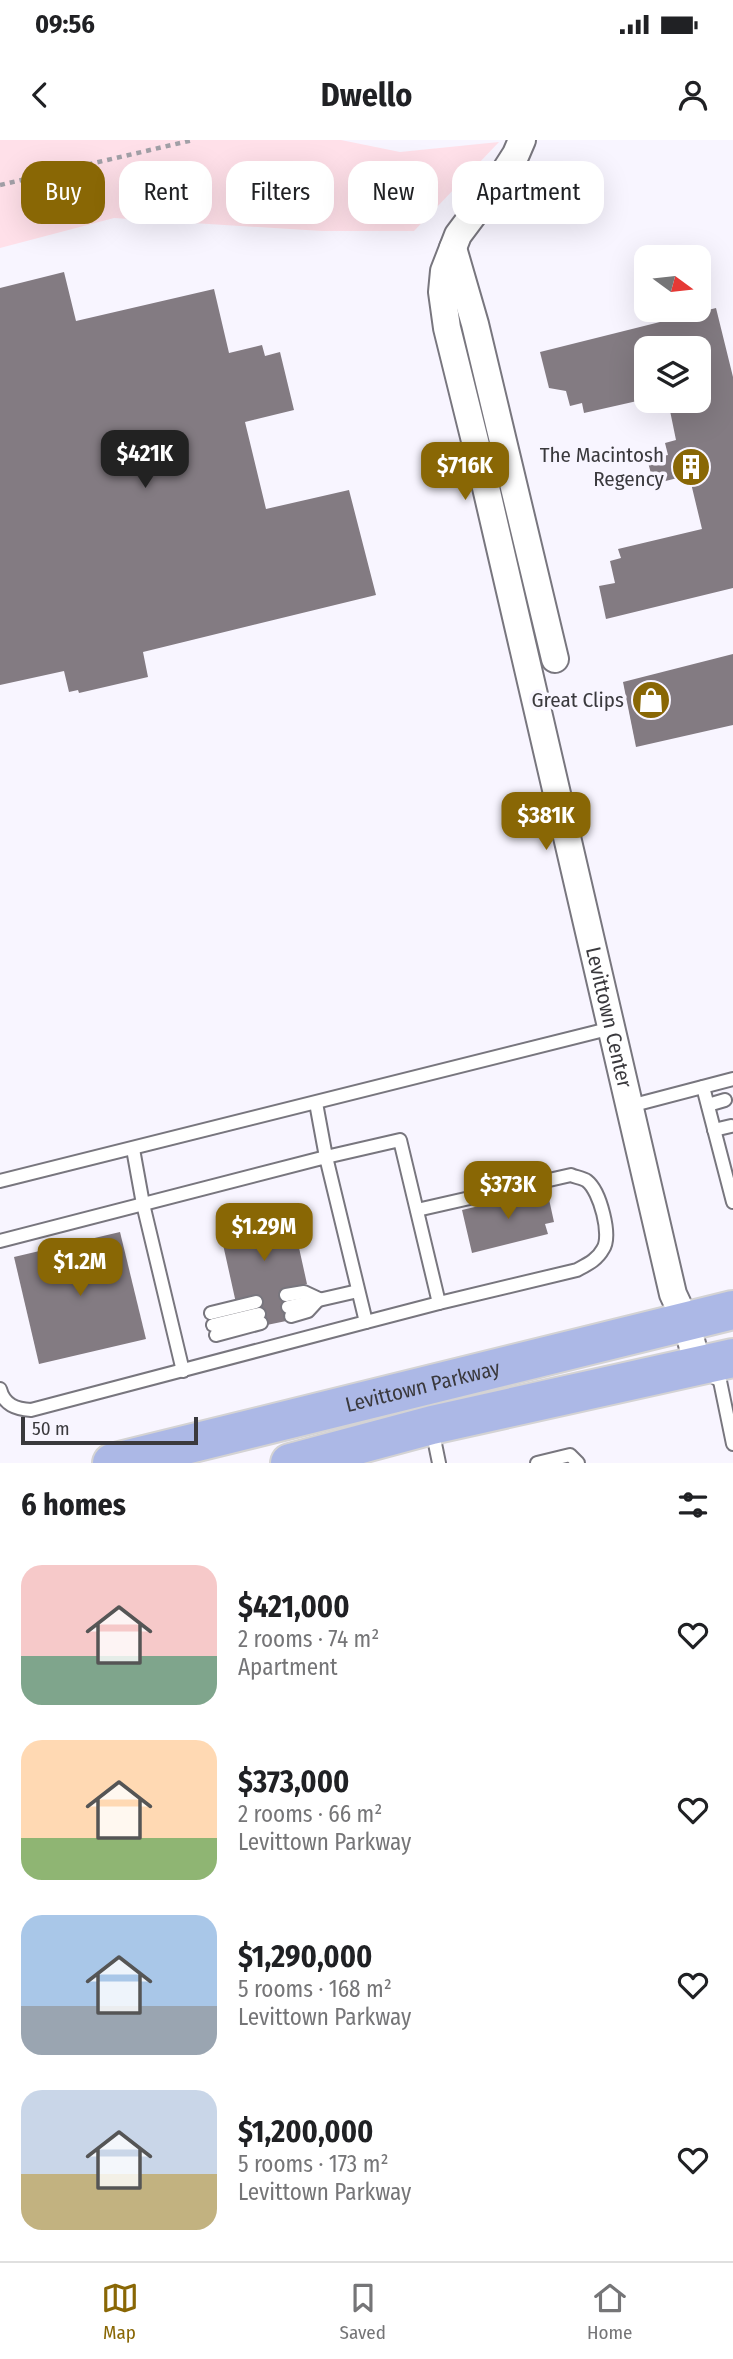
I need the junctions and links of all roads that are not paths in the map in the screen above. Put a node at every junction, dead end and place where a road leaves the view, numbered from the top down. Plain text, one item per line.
1 (522, 140) edge
2 (453, 248) junction
3 (555, 659) dead end
4 (611, 1028) junction
5 (733, 1079) edge
6 (703, 1087) junction
7 (725, 1100) dead end
8 (316, 1102) junction
9 (708, 1105) junction
10 (629, 1106) junction
11 (731, 1126) dead end
12 (714, 1130) junction
13 (133, 1149) junction
14 (326, 1157) junction
15 (728, 1163) edge
16 (0, 1181) edge
17 (732, 1195) edge
18 (143, 1204) junction
19 (417, 1210) junction
20 (0, 1241) edge
21 (358, 1291) junction
22 (319, 1299) junction
23 (439, 1303) junction
24 (733, 1310) edge
25 (258, 1313) joint
26 (366, 1322) junction
27 (686, 1322) junction
28 (715, 1362) edge
29 (183, 1371) junction
30 (0, 1389) edge
31 (432, 1425) junction
32 (733, 1444) edge
33 (112, 1463) edge
34 (290, 1463) edge
35 (439, 1463) edge
36 (537, 1463) edge
37 (578, 1463) edge

1 - 2 street, Levittown Center
2 - 3 street
2 - 4 street, Levittown Center
4 - 8 lane
4 - 10 street, Levittown Center
5 - 6 lane
6 - 9 lane
6 - 10 lane
7 - 9 lane
8 - 13 lane
8 - 14 lane
9 - 12 lane
10 - 27 street, Levittown Center
11 - 12 lane
12 - 15 lane
13 - 16 lane
13 - 18 lane
14 - 18 lane
14 - 19 lane
14 - 21 lane
15 - 17 lane
18 - 20 lane
18 - 29 lane
19 - 23 lane
19 - 23 lane
21 - 22 lane
21 - 26 lane
22 - 22 lane
23 - 26 lane
24 - 27 main road, Levittown Parkway
25 - 25 lane
26 - 29 lane
27 - 28 street, Levittown Center
27 - 33 main road, Levittown Parkway
28 - 31 main road, Levittown Parkway
28 - 32 lane
29 - 30 lane
31 - 34 main road, Levittown Parkway
31 - 35 lane
36 - 37 lane

